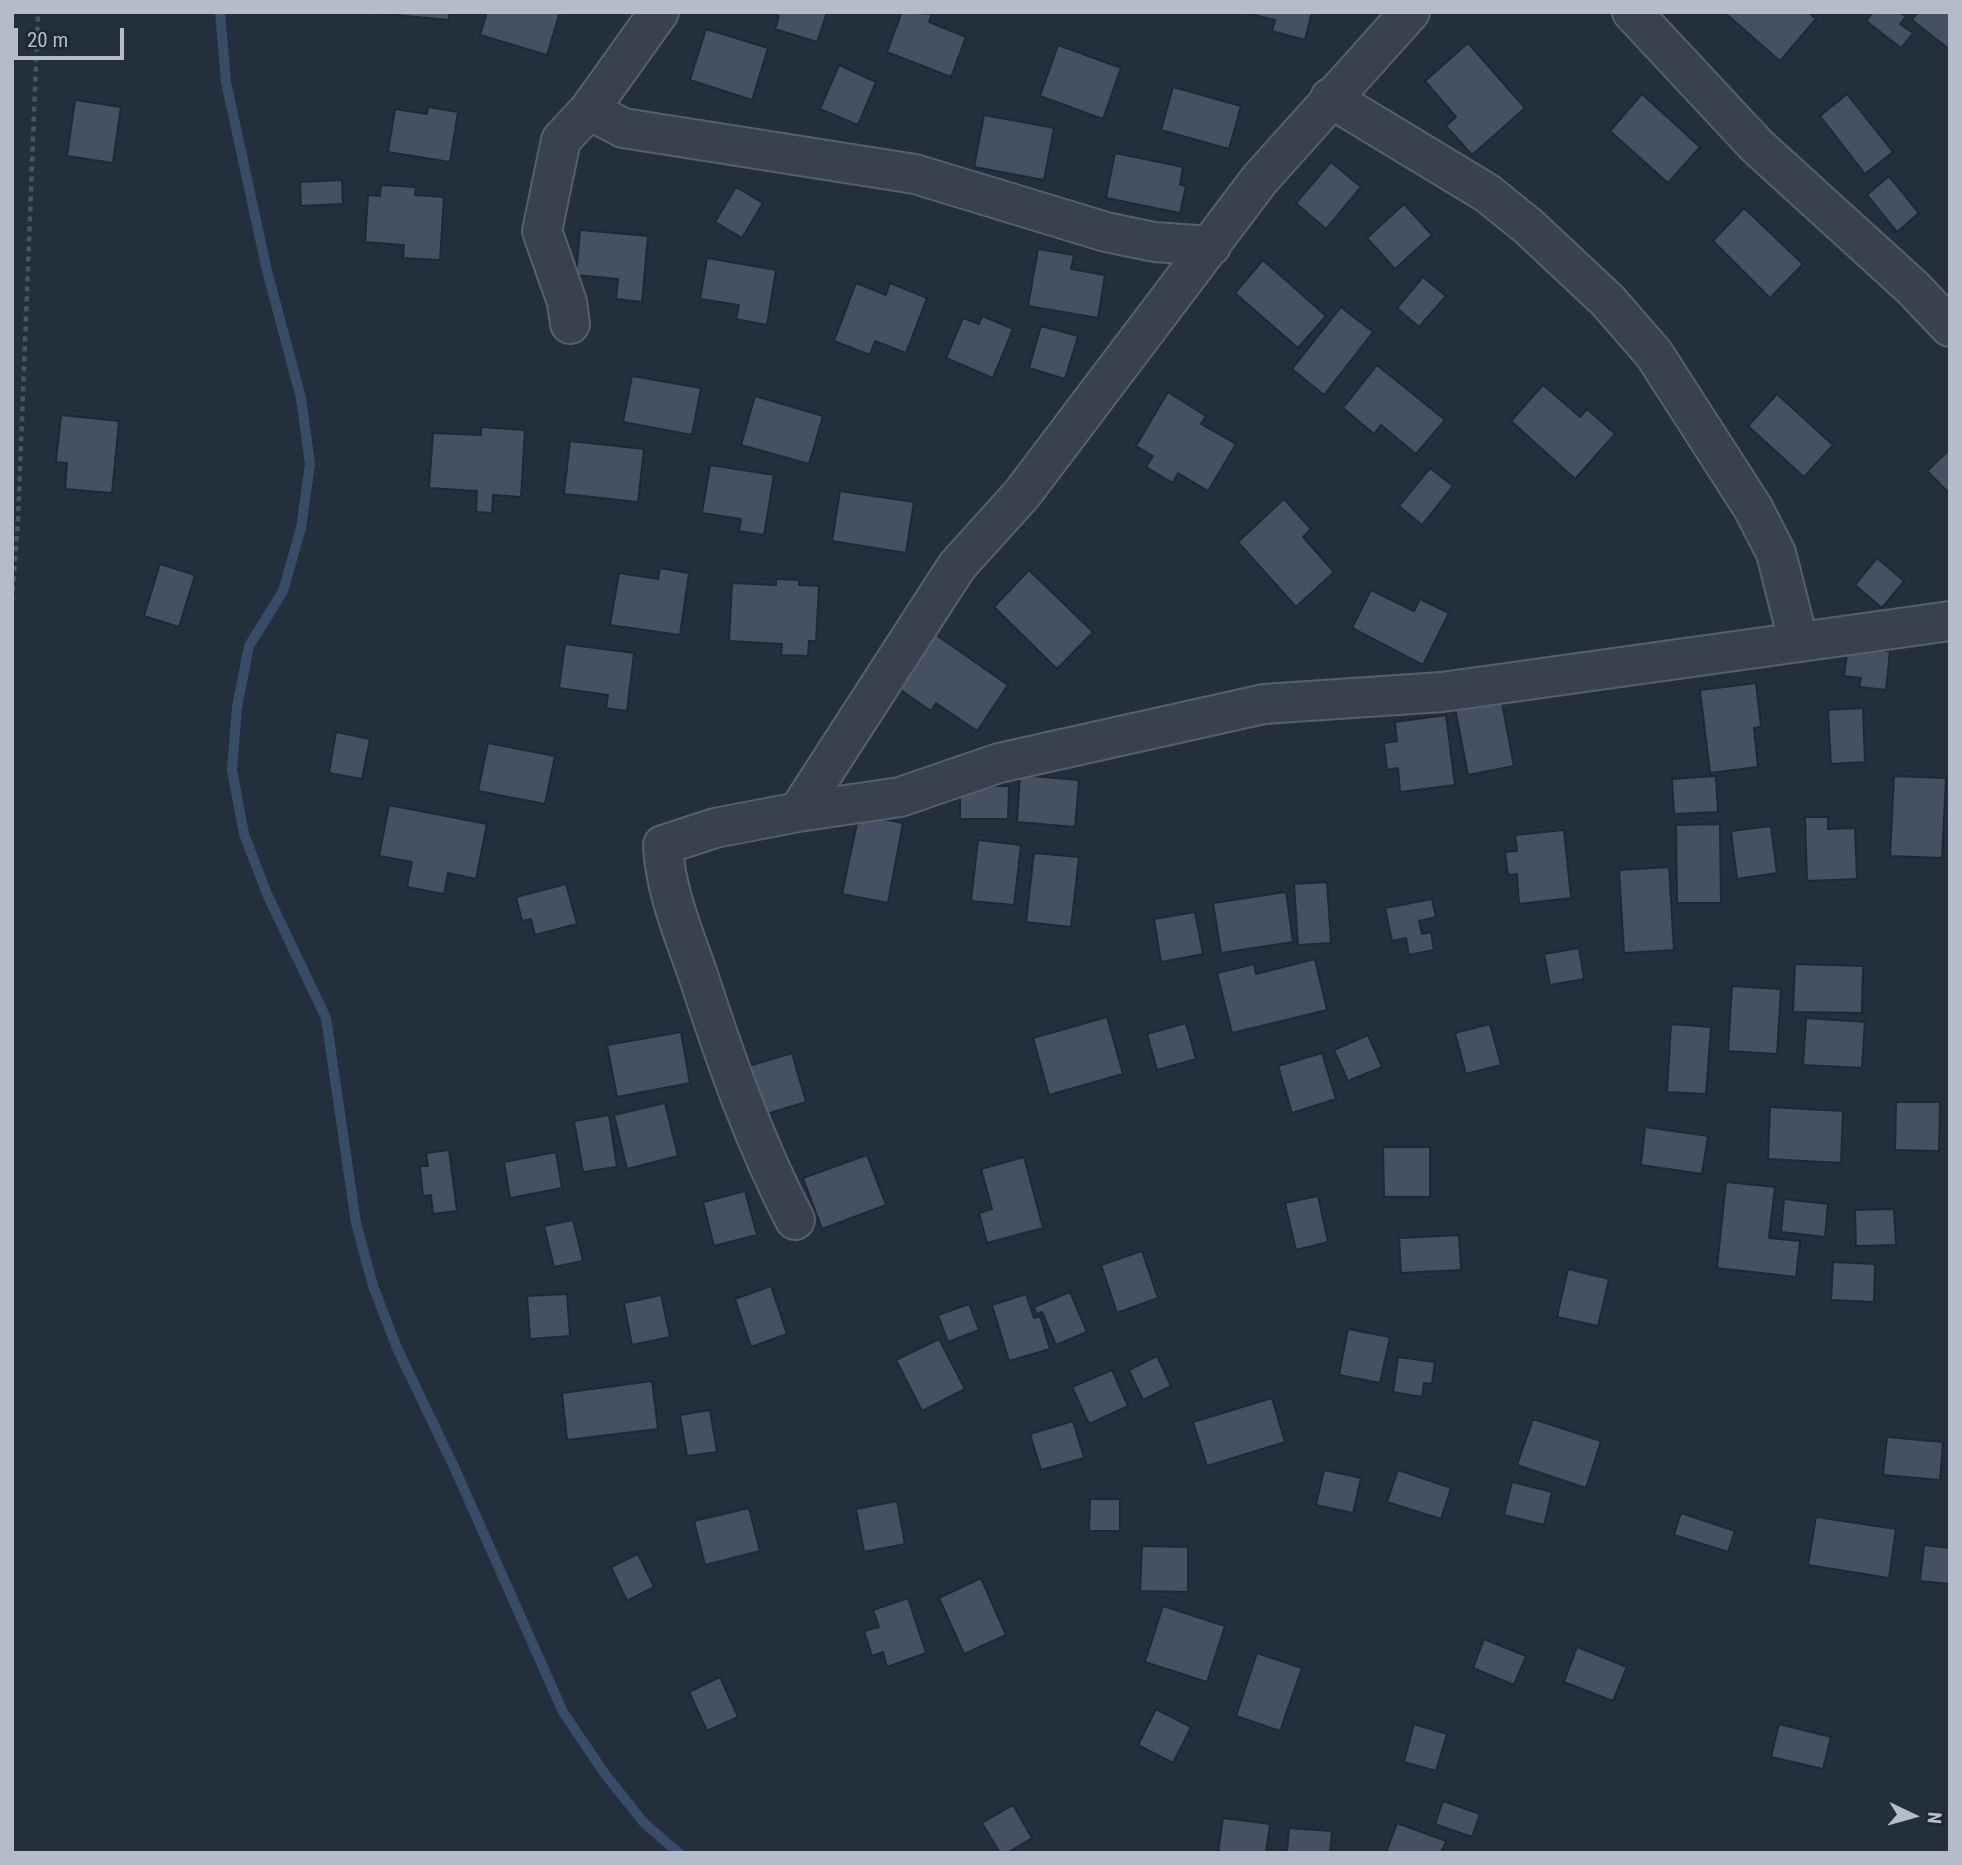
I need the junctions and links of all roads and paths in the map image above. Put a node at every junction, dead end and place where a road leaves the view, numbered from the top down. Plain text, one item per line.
1 (38, 12) edge
2 (659, 12) edge
3 (1410, 12) edge
4 (1632, 12) edge
5 (1330, 98) junction
6 (589, 110) junction
7 (1210, 246) junction
8 (570, 324) dead end
9 (1950, 327) edge
10 (12, 601) edge
11 (1950, 621) edge
12 (1798, 640) junction
13 (799, 811) junction
14 (795, 1220) dead end

1 - 10 path
2 - 6 street
3 - 5 street
4 - 9 street
5 - 7 street
5 - 12 street
6 - 7 street
6 - 8 street
7 - 13 street
11 - 12 street
12 - 13 street
13 - 14 street

